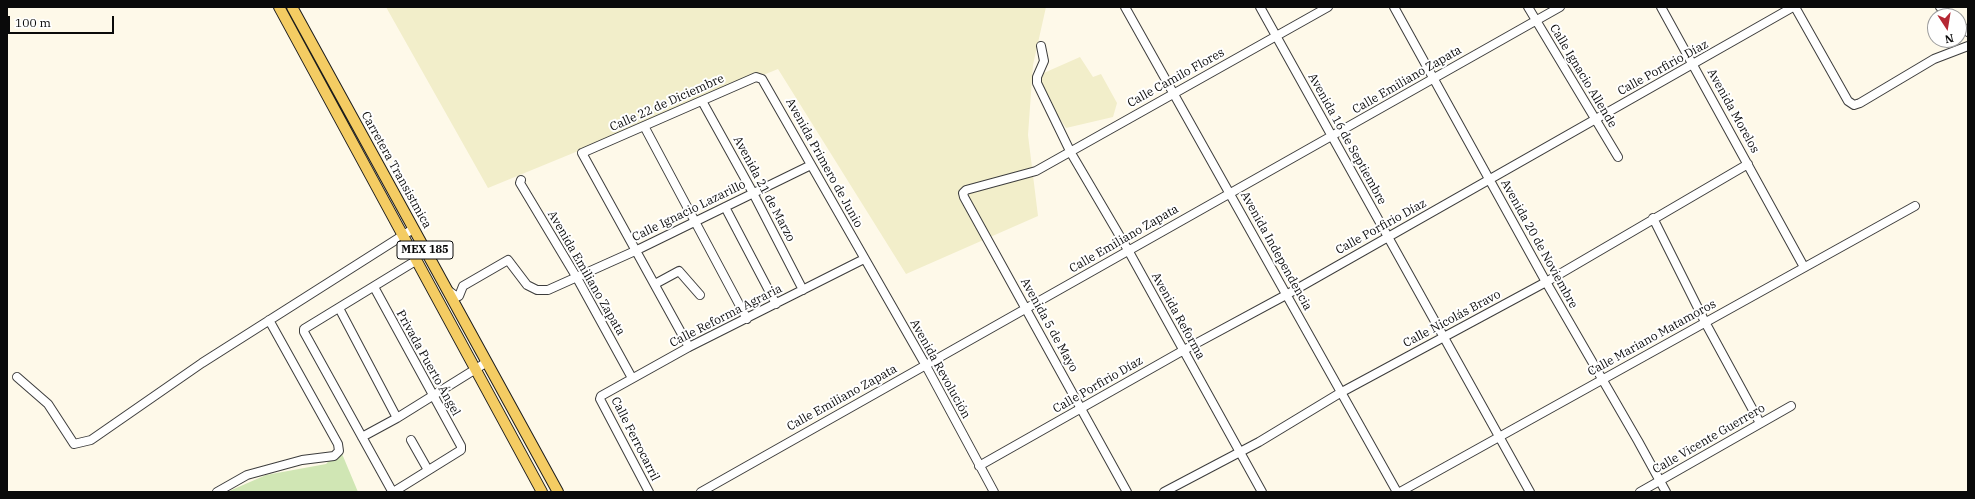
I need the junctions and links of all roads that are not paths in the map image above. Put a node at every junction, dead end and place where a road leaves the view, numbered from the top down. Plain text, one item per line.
1 (279, 7) edge
2 (292, 7) edge
3 (1125, 7) edge
4 (1260, 7) edge
5 (1328, 7) edge
6 (1394, 7) edge
7 (1528, 7) edge
8 (1560, 7) edge
9 (1661, 7) edge
10 (1794, 7) edge
11 (1536, 20) junction
12 (1276, 36) junction
13 (1041, 46) dead end
14 (1968, 46) edge
15 (1693, 65) junction
16 (762, 78) joint
17 (1433, 79) junction
18 (1174, 92) junction
19 (702, 101) junction
20 (1594, 120) junction
21 (644, 126) junction
22 (1332, 137) junction
23 (1072, 152) junction
24 (1618, 157) dead end
25 (1748, 164) junction
26 (811, 165) junction
27 (1036, 171) joint
28 (521, 180) dead end
29 (1489, 180) junction
30 (753, 193) junction
31 (1231, 193) junction
32 (1915, 206) dead end
33 (725, 207) junction
34 (1653, 218) junction
35 (695, 222) junction
36 (413, 229) junction
37 (401, 236) junction
38 (1388, 236) junction
39 (1128, 250) junction
40 (636, 251) junction
41 (864, 259) junction
42 (415, 262) junction
43 (1804, 267) junction
44 (577, 278) junction
45 (1546, 282) junction
46 (655, 284) junction
47 (374, 287) junction
48 (448, 290) junction
49 (803, 290) junction
50 (700, 295) dead end
51 (1286, 295) junction
52 (776, 304) junction
53 (338, 308) junction
54 (1027, 309) junction
55 (747, 319) junction
56 (269, 320) junction
57 (1705, 322) junction
58 (1444, 337) junction
59 (689, 347) junction
60 (1184, 350) junction
61 (487, 362) junction
62 (925, 364) junction
63 (476, 368) junction
64 (17, 377) dead end
65 (632, 378) junction
66 (1602, 379) junction
67 (1340, 393) junction
68 (433, 396) junction
69 (601, 396) joint
70 (1791, 406) dead end
71 (1080, 409) junction
72 (397, 418) junction
73 (1760, 423) junction
74 (362, 437) junction
75 (1500, 438) junction
76 (411, 440) dead end
77 (1240, 452) junction
78 (979, 466) junction
79 (428, 470) junction
80 (1659, 481) junction
81 (217, 492) edge
82 (542, 492) edge
83 (558, 492) edge
84 (650, 492) edge
85 (701, 492) edge
86 (994, 492) edge
87 (1127, 492) edge
88 (1164, 492) edge
89 (1262, 492) edge
90 (1397, 492) edge
91 (1400, 492) edge
92 (1530, 492) edge
93 (1640, 492) edge
94 (1666, 492) edge

1 - 37 main road, Carretera Transistmica / MEX 185
2 - 36 main road, Carretera Transistmica / MEX 185
3 - 18 street, Avenida Independencia
4 - 12 street, Avenida 16 de Septiembre
5 - 12 street, Calle Camilo Flores
6 - 17 street, Avenida 20 de Noviembre
7 - 11 street, Calle Ignacio Allende
8 - 11 street, Calle Emiliano Zapata
9 - 15 street, Avenida Morelos
10 - 14 street
10 - 15 street, Calle Porfirio Díaz
11 - 17 street, Calle Emiliano Zapata
11 - 20 street, Calle Ignacio Allende
12 - 18 street, Calle Camilo Flores
12 - 22 street, Avenida 16 de Septiembre
13 - 23 street, Avenida Reforma
15 - 20 street, Calle Porfirio Díaz
15 - 25 street, Avenida Morelos
16 - 19 street, Calle 22 de Diciembre
16 - 26 street, Avenida Primero de Junio
17 - 22 street, Calle Emiliano Zapata
17 - 29 street, Avenida 20 de Noviembre
18 - 23 street, Calle Camilo Flores
18 - 31 street, Avenida Independencia
19 - 21 street, Calle 22 de Diciembre
19 - 30 street, Avenida 21 de Marzo
20 - 24 street, Calle Ignacio Allende
20 - 29 street, Calle Porfirio Díaz
21 - 35 street
21 - 40 street, Calle 22 de Diciembre
22 - 31 street, Calle Emiliano Zapata
22 - 38 street, Avenida 16 de Septiembre
23 - 27 street, Calle Camilo Flores
23 - 39 street, Avenida Reforma
25 - 34 street, Calle Nicolás Bravo
25 - 43 street, Avenida Morelos
26 - 30 street, Calle Ignacio Lazarillo
26 - 41 street, Avenida Primero de Junio
27 - 54 street, Avenida 5 de Mayo
28 - 44 street, Avenida Emiliano Zapata
29 - 38 street, Calle Porfirio Díaz
29 - 45 street, Avenida 20 de Noviembre
30 - 33 street, Calle Ignacio Lazarillo
30 - 49 street, Avenida 21 de Marzo
31 - 39 street, Calle Emiliano Zapata
31 - 51 street, Avenida Independencia
32 - 43 street, Calle Mariano Matamoros
33 - 35 street, Calle Ignacio Lazarillo
33 - 52 street
34 - 45 street, Calle Nicolás Bravo
34 - 57 street
35 - 40 street, Calle Ignacio Lazarillo
35 - 55 street
36 - 37 street
36 - 48 main road, Carretera Transistmica / MEX 185
37 - 42 main road, Carretera Transistmica / MEX 185
37 - 48 main road
37 - 56 street
38 - 51 street, Calle Porfirio Díaz
38 - 58 street, Avenida 16 de Septiembre
39 - 54 street, Calle Emiliano Zapata
39 - 60 street, Avenida Reforma
40 - 44 street, Calle Ignacio Lazarillo
40 - 46 street
41 - 49 street, Calle Reforma Agraria
41 - 62 street, Avenida Revolución
42 - 47 street
42 - 63 main road, Carretera Transistmica / MEX 185
43 - 57 street, Calle Mariano Matamoros
44 - 48 street, Calle Ignacio Lazarillo
44 - 65 street, Avenida Emiliano Zapata
45 - 58 street, Calle Nicolás Bravo
45 - 66 street, Avenida 20 de Noviembre
46 - 50 street
46 - 59 street
47 - 53 street
47 - 68 street, Privada Puerto Ángel
48 - 61 main road, Carretera Transistmica / MEX 185
49 - 52 street, Calle Reforma Agraria
51 - 60 street, Calle Porfirio Díaz
51 - 67 street, Avenida Independencia
52 - 55 street, Calle Reforma Agraria
53 - 72 street
53 - 74 street
54 - 62 street, Calle Emiliano Zapata
54 - 71 street, Avenida 5 de Mayo
55 - 59 street, Calle Reforma Agraria
56 - 64 street
56 - 81 street
57 - 66 street, Calle Mariano Matamoros
57 - 73 street
58 - 67 street, Calle Nicolás Bravo
58 - 75 street, Avenida 16 de Septiembre
59 - 65 street, Calle Reforma Agraria
60 - 71 street, Calle Porfirio Díaz
60 - 77 street, Avenida Reforma
61 - 63 street
61 - 83 main road, Carretera Transistmica / MEX 185
62 - 78 street, Avenida Revolución
62 - 85 street, Calle Emiliano Zapata
63 - 68 street
63 - 82 main road, Carretera Transistmica / MEX 185
65 - 69 street, Calle Reforma Agraria
66 - 75 street, Calle Mariano Matamoros
66 - 80 street, Avenida 20 de Noviembre
67 - 77 street, Calle Nicolás Bravo
67 - 90 street, Avenida Independencia
68 - 72 street
68 - 79 street, Privada Puerto Ángel
69 - 84 street, Calle Ferrocarril
70 - 73 street, Calle Vicente Guerrero
71 - 78 street, Calle Porfirio Díaz
71 - 87 street, Avenida 5 de Mayo
72 - 74 street
73 - 80 street, Calle Vicente Guerrero
74 - 79 street
75 - 91 street, Calle Mariano Matamoros
75 - 92 street, Avenida 16 de Septiembre
76 - 79 street
77 - 88 street, Calle Nicolás Bravo
77 - 89 street, Avenida Reforma
78 - 86 street, Avenida Revolución
80 - 93 street, Calle Vicente Guerrero
80 - 94 street, Avenida 20 de Noviembre

